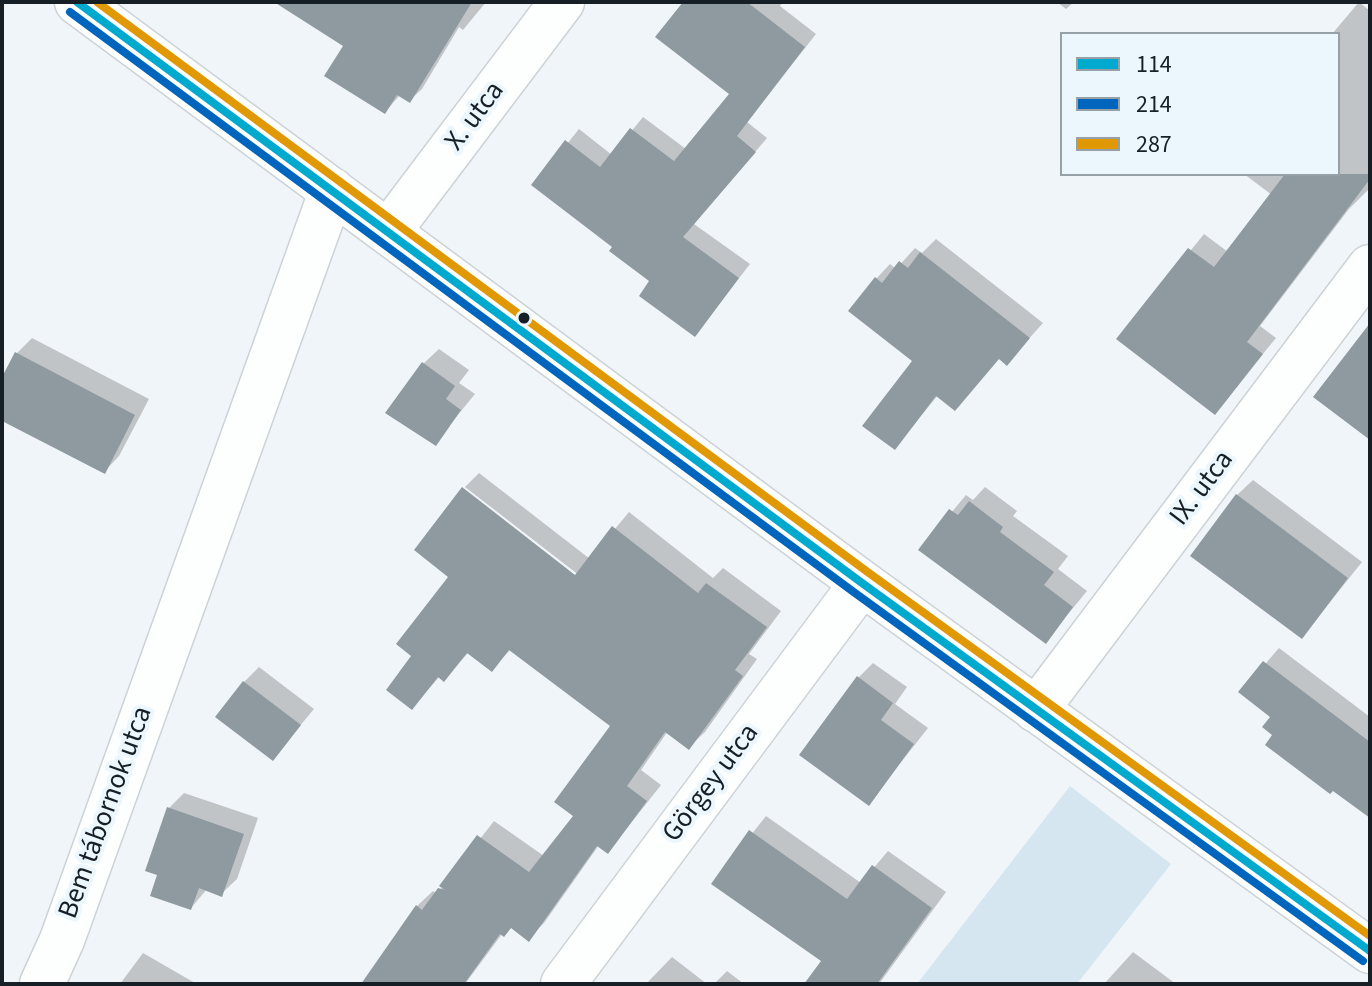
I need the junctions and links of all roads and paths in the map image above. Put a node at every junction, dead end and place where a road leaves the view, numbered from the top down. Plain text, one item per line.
1 (77, 2) edge
2 (562, 2) edge
3 (332, 190) junction
4 (389, 231) junction
5 (1370, 267) edge
6 (862, 583) junction
7 (1036, 710) junction
8 (1370, 951) edge
9 (42, 984) edge
10 (563, 984) edge

1 - 3 street
2 - 4 street, X. utca
3 - 4 street
3 - 9 street, Bem tábornok utca
4 - 6 street
5 - 7 street, IX. utca
6 - 7 street
6 - 10 street, Görgey utca
7 - 8 street

